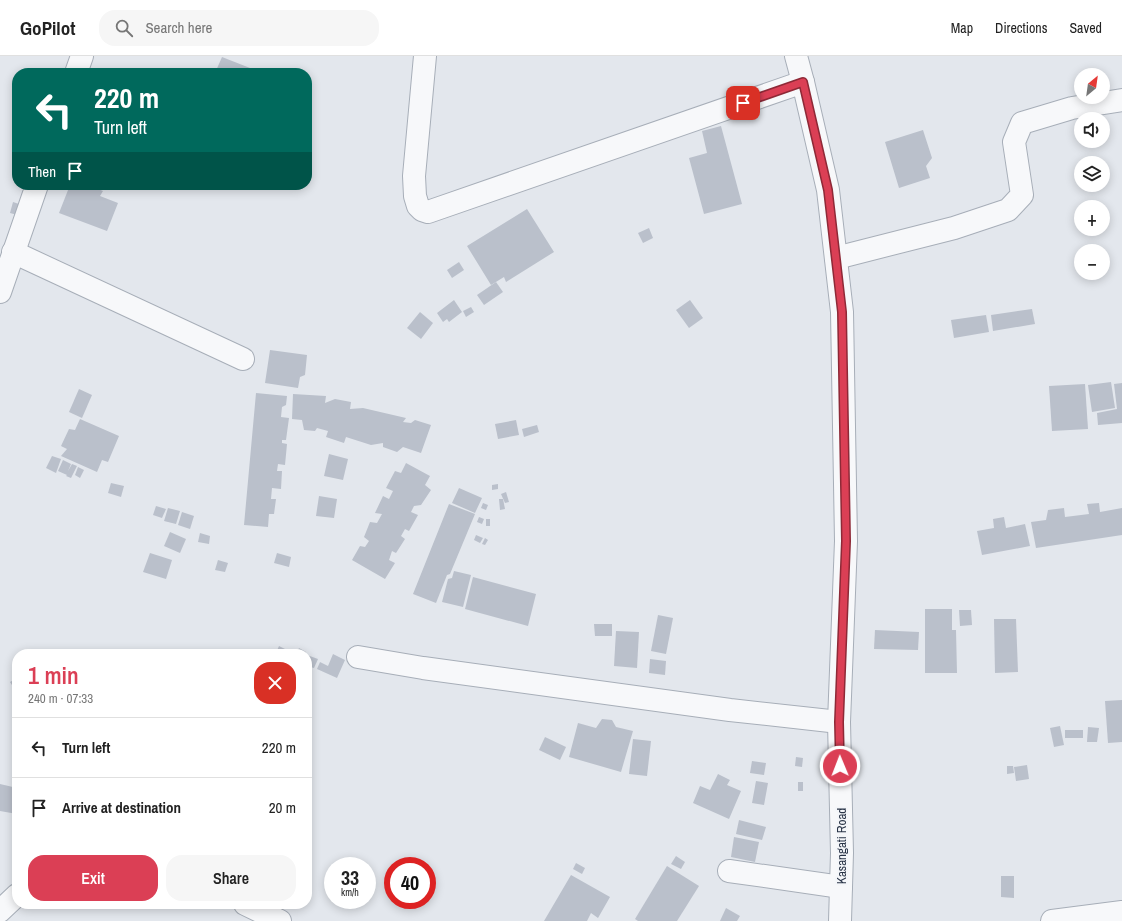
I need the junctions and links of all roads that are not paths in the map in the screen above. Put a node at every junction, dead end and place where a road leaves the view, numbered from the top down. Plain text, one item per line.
1 (82, 56) edge
2 (425, 56) edge
3 (796, 56) edge
4 (78, 68) edge
5 (803, 82) junction
6 (1122, 100) edge
7 (35, 190) edge
8 (13, 252) junction
9 (836, 258) junction
10 (0, 292) edge
11 (243, 359) dead end
12 (358, 657) dead end
13 (839, 722) junction
14 (730, 871) dead end
15 (841, 887) junction
16 (12, 900) edge
17 (255, 909) edge
18 (0, 911) edge
19 (1122, 912) edge
20 (280, 921) edge
21 (840, 921) edge
22 (1052, 921) edge

1 - 4 street
2 - 5 street
3 - 5 street, Kasangati Road
5 - 9 street, Kasangati Road
6 - 9 street
7 - 8 street
8 - 10 street
8 - 11 street
9 - 13 street, Kasangati Road
12 - 13 street
13 - 15 street, Kasangati Road
14 - 15 street
15 - 21 street, Kasangati Road
16 - 18 street
17 - 20 street
19 - 22 street

